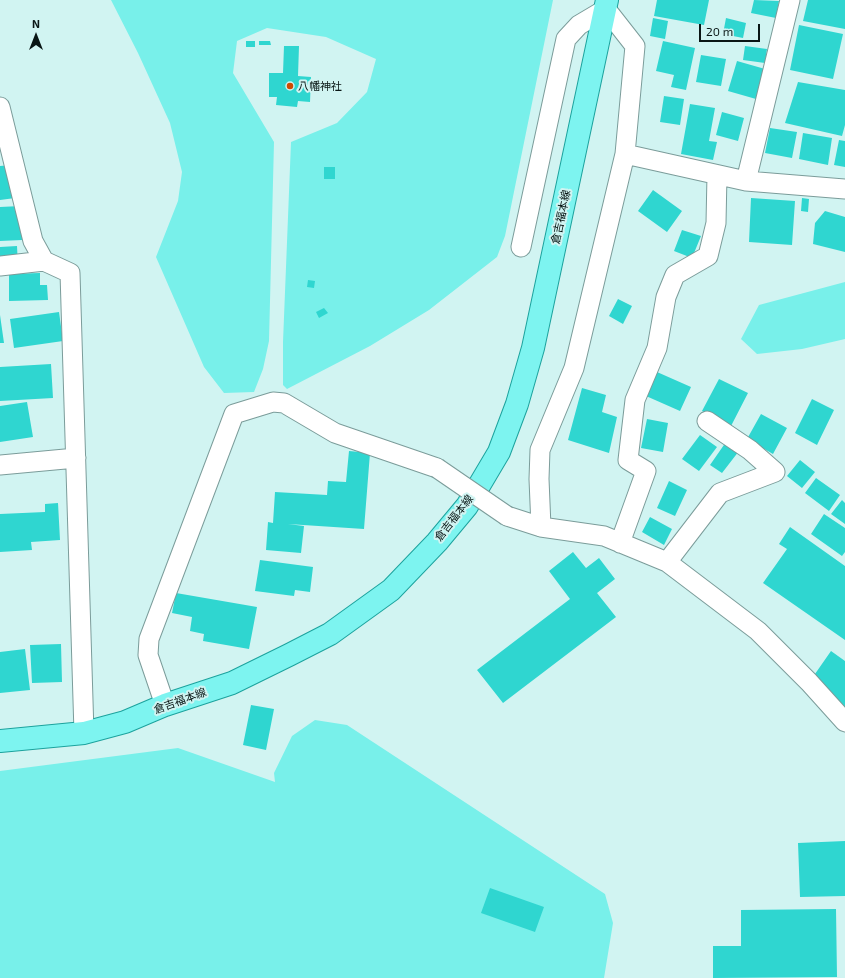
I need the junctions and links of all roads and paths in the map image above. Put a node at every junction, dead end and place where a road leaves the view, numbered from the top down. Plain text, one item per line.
1 (790, 0) edge
2 (607, 4) edge
3 (0, 107) edge
4 (625, 154) junction
5 (717, 175) junction
6 (746, 181) junction
7 (845, 190) edge
8 (521, 247) dead end
9 (44, 260) junction
10 (0, 266) edge
11 (708, 421) dead end
12 (76, 458) junction
13 (0, 466) edge
14 (541, 527) junction
15 (620, 543) junction
16 (667, 562) junction
17 (165, 705) junction
18 (845, 722) edge
19 (84, 733) junction
20 (0, 741) edge

1 - 6 street
2 - 4 street
2 - 8 street
2 - 17 main road, 倉吉福本線
3 - 9 street
4 - 5 street
4 - 14 street
5 - 6 street
5 - 15 street
6 - 7 street
9 - 10 street
9 - 12 street
11 - 16 street
12 - 13 street
12 - 19 street
14 - 15 street
14 - 17 street, bridge
15 - 16 street
16 - 18 street
17 - 19 main road, 倉吉福本線
19 - 20 main road, 倉吉福本線

